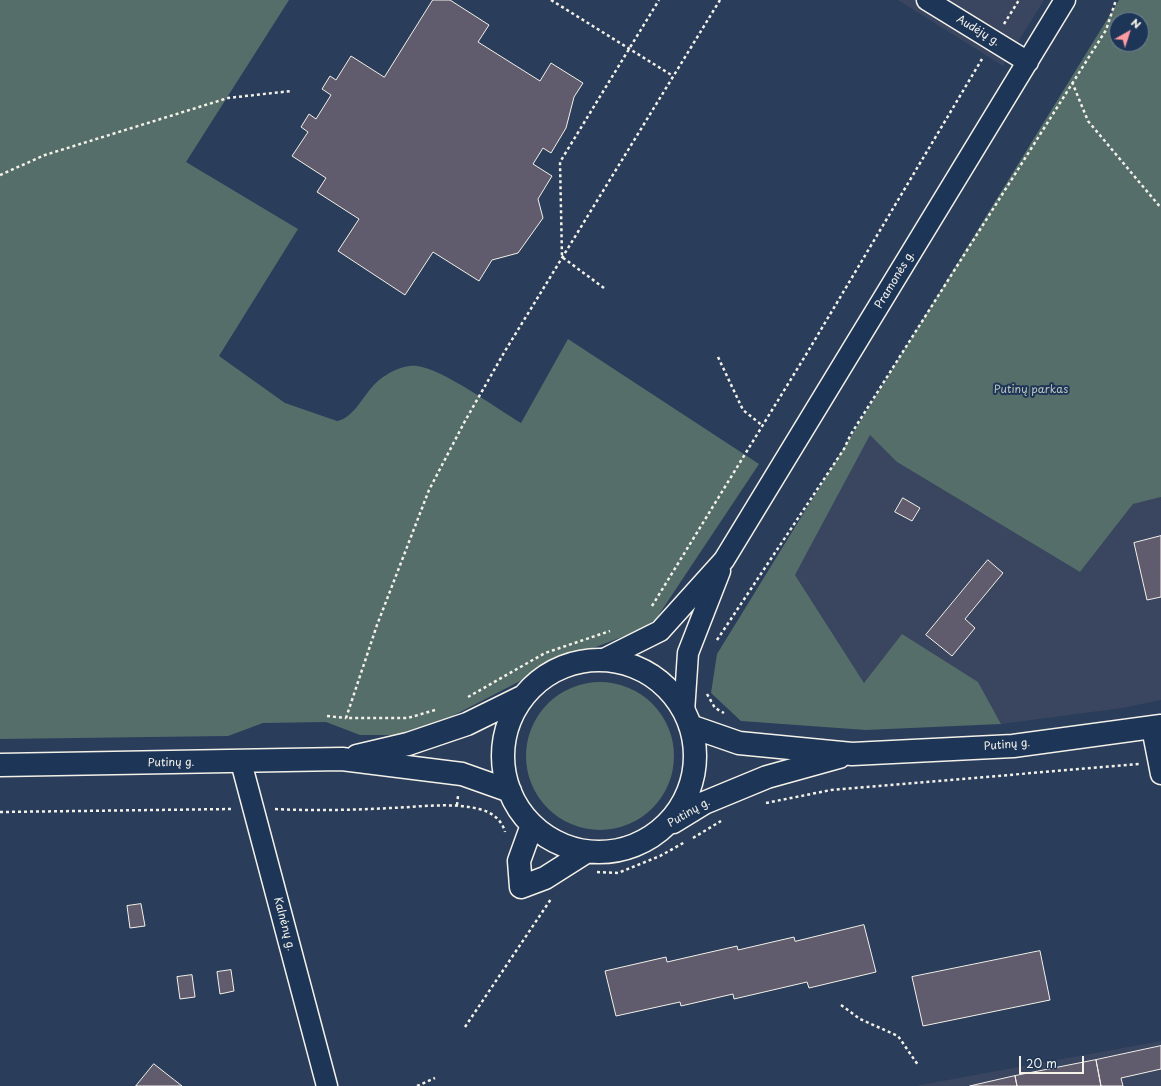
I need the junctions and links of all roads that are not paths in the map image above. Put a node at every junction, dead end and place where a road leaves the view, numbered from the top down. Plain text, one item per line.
1 (928, 0) edge
2 (1065, 0) edge
3 (1028, 62) junction
4 (724, 560) junction
5 (602, 660) junction
6 (524, 696) junction
7 (687, 719) junction
8 (1156, 727) edge
9 (852, 754) junction
10 (342, 759) junction
11 (241, 762) junction
12 (0, 765) edge
13 (1160, 768) edge
14 (510, 792) junction
15 (532, 825) junction
16 (662, 829) junction
17 (586, 852) junction
18 (328, 1086) edge

1 - 3 street, Audėjų g.
2 - 3 street, Pramonės g.
3 - 4 street, Pramonės g.
4 - 5 street
4 - 7 street
5 - 6 main road
5 - 7 main road
6 - 10 main road, Putinų g.
6 - 14 main road
7 - 9 main road, Putinų g.
7 - 16 main road
8 - 9 main road, Putinų g.
8 - 13 street
9 - 16 main road, Putinų g.
10 - 11 main road, Putinų g.
10 - 14 main road, Putinų g.
11 - 12 main road, Putinų g.
11 - 18 street, Kalnėnų g.
14 - 15 main road
15 - 17 main road
15 - 17 main road
16 - 17 main road

